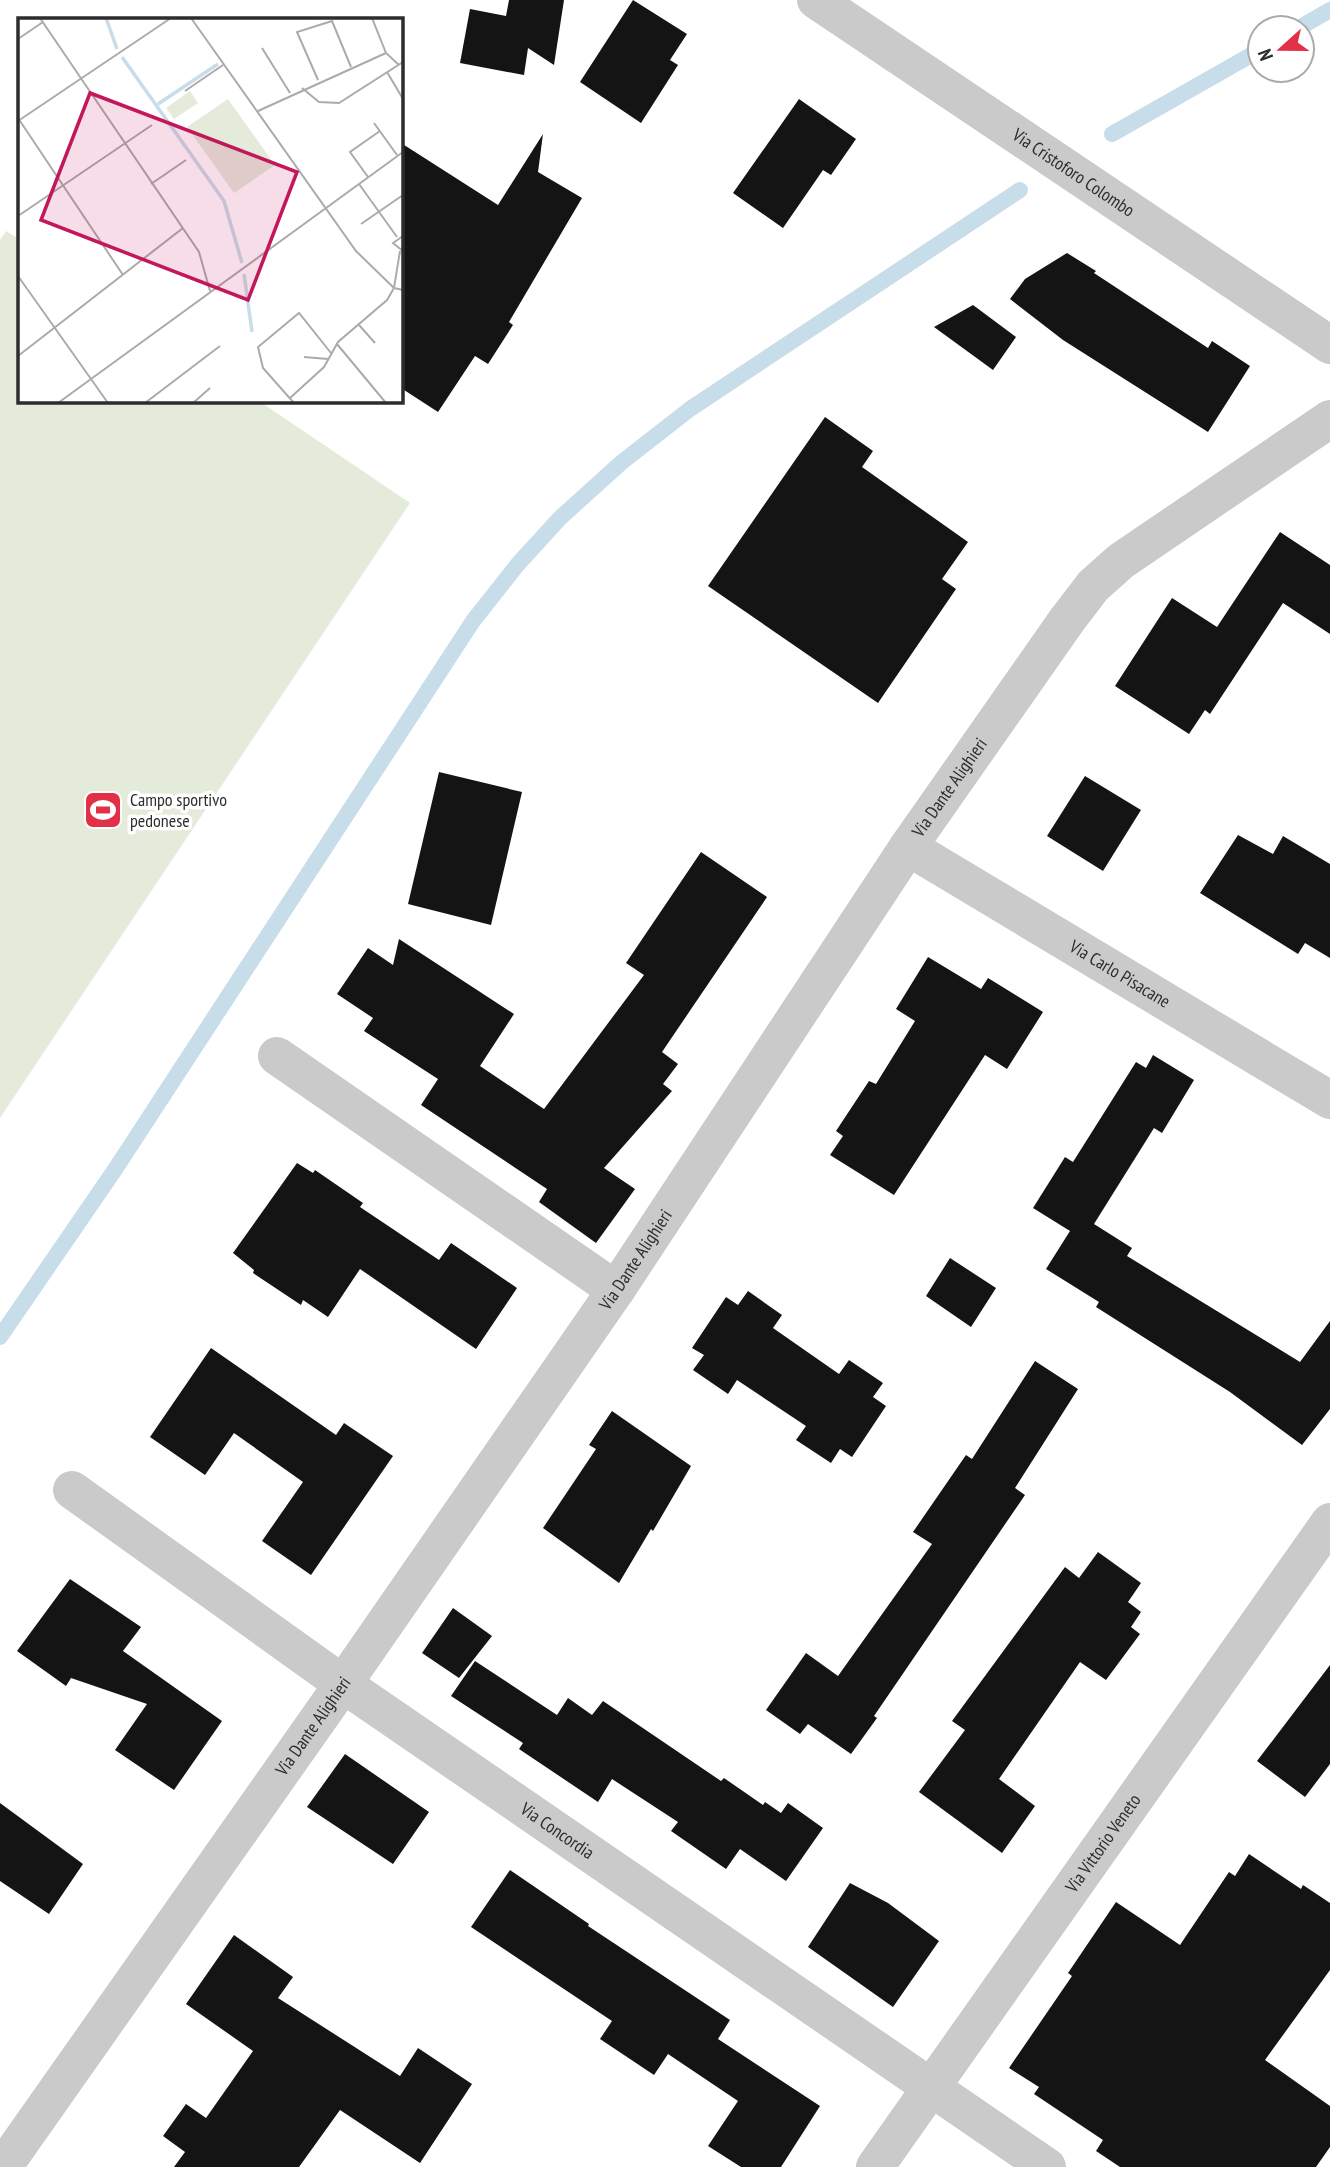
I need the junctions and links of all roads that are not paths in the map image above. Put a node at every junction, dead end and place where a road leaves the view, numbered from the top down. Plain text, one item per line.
1 (816, 0) edge
2 (1330, 345) edge
3 (1330, 419) edge
4 (908, 847) junction
5 (276, 1056) dead end
6 (1330, 1100) edge
7 (616, 1290) junction
8 (72, 1490) dead end
9 (1330, 1521) edge
10 (343, 1684) junction
11 (931, 2086) junction
12 (3, 2167) edge
13 (875, 2167) edge
14 (1047, 2167) edge

1 - 2 street, Via Cristoforo Colombo
3 - 4 street, Via Dante Alighieri
4 - 6 street, Via Carlo Pisacane
4 - 7 street, Via Dante Alighieri
5 - 7 street
7 - 10 street, Via Dante Alighieri
8 - 10 street, Via Concordia
9 - 11 street, Via Vittorio Veneto
10 - 11 street, Via Concordia
10 - 12 street, Via Dante Alighieri
11 - 13 street, Via Vittorio Veneto
11 - 14 street, Via Concordia

